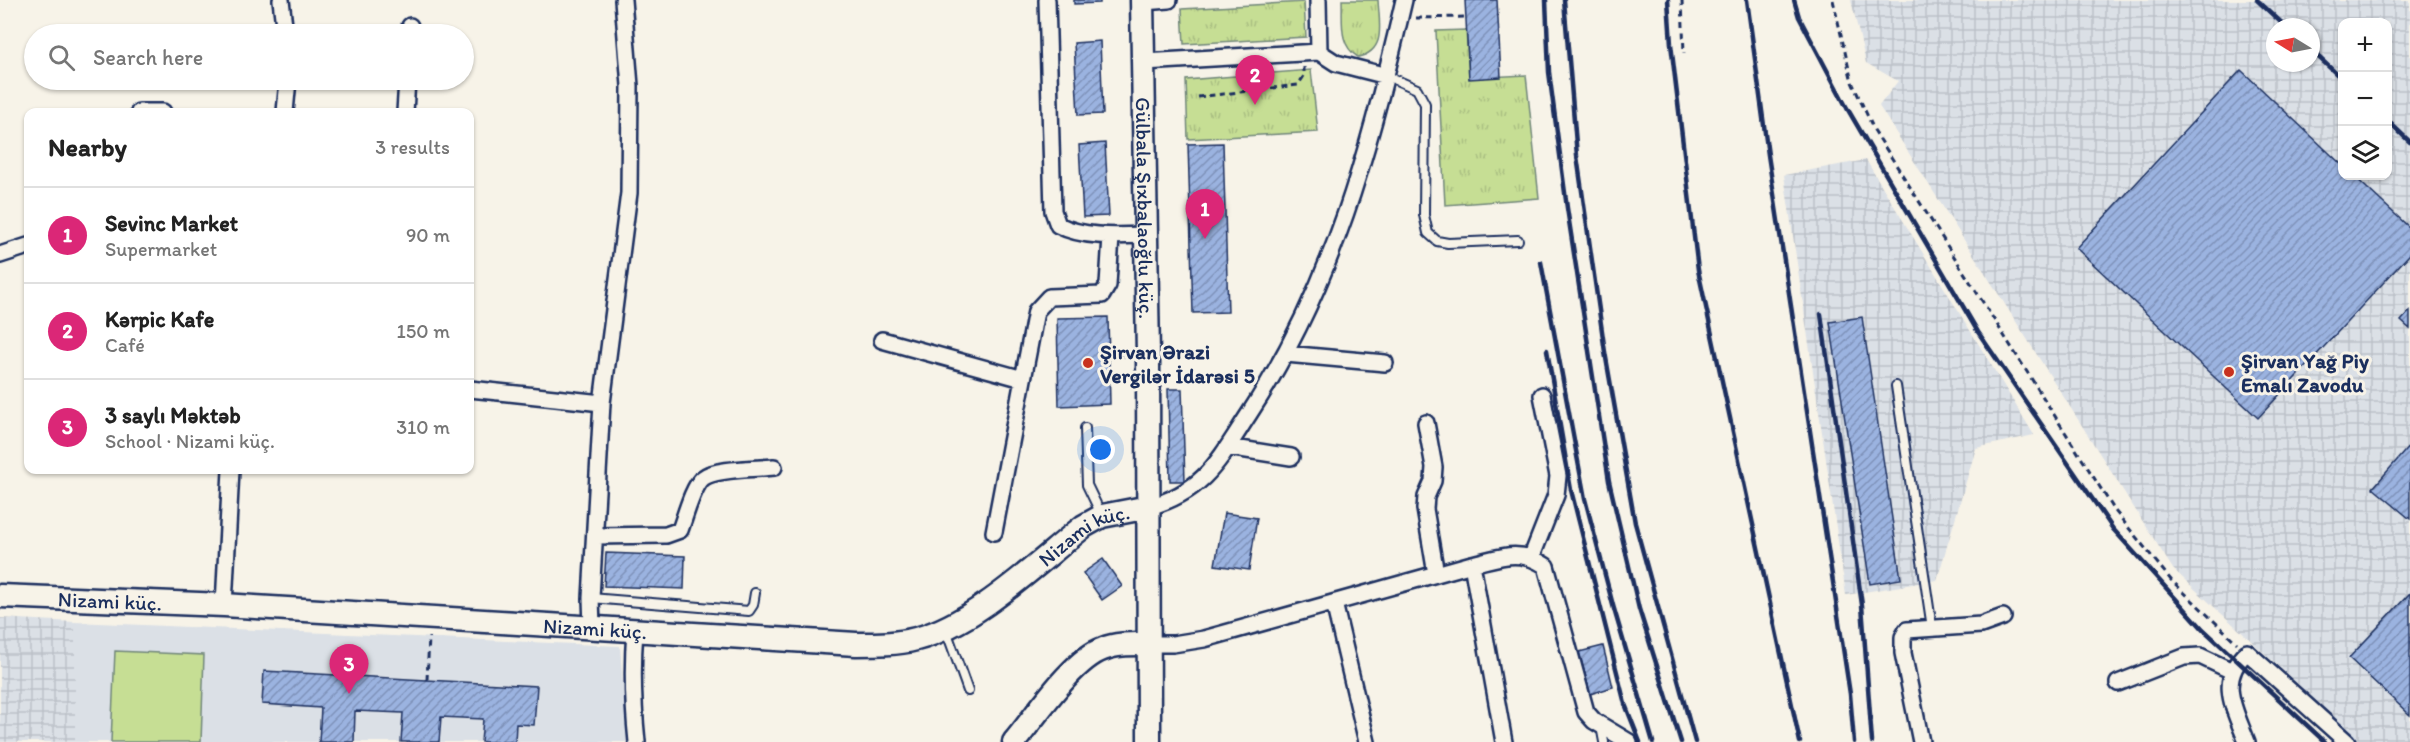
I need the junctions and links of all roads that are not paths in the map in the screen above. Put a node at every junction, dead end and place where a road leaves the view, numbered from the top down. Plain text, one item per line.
1 (281, 0) edge
2 (624, 0) edge
3 (1047, 0) edge
4 (1169, 0) edge
5 (1318, 0) edge
6 (1404, 0) edge
7 (1143, 1) edge
8 (284, 24) edge
9 (1312, 53) junction
10 (1144, 62) junction
11 (1387, 75) junction
12 (287, 90) edge
13 (406, 90) edge
14 (285, 108) edge
15 (405, 108) edge
16 (1111, 236) junction
17 (1145, 236) junction
18 (1518, 240) dead end
19 (24, 247) edge
20 (0, 255) edge
21 (882, 340) dead end
22 (1286, 354) junction
23 (1385, 363) dead end
24 (1023, 378) junction
25 (1896, 386) dead end
26 (474, 389) edge
27 (1542, 395) dead end
28 (602, 403) junction
29 (1426, 423) dead end
30 (1085, 428) dead end
31 (1228, 447) junction
32 (1291, 457) dead end
33 (774, 467) dead end
34 (231, 474) edge
35 (1149, 507) junction
36 (1102, 516) junction
37 (994, 532) dead end
38 (596, 536) junction
39 (1532, 556) junction
40 (1472, 564) junction
41 (1436, 574) junction
42 (755, 593) dead end
43 (0, 596) edge
44 (591, 598) junction
45 (1334, 603) junction
46 (224, 605) junction
47 (2003, 617) dead end
48 (592, 627) junction
49 (1932, 628) junction
50 (945, 629) junction
51 (635, 630) junction
52 (1149, 644) junction
53 (2232, 671) junction
54 (2118, 683) dead end
55 (968, 691) dead end
56 (1601, 726) junction
57 (637, 742) edge
58 (1014, 742) edge
59 (1149, 742) edge
60 (1367, 742) edge
61 (1504, 742) edge
62 (1604, 742) edge
63 (1629, 742) edge
64 (1921, 742) edge
65 (2247, 742) edge
66 (2347, 742) edge

1 - 8 street
2 - 28 street
3 - 16 street
4 - 7 street
5 - 9 street
6 - 11 street
7 - 10 main road, Gülbala Şıxbalaoğlu küç.
9 - 10 street
9 - 11 street
10 - 17 main road, Gülbala Şıxbalaoğlu küç.
11 - 18 lane
11 - 22 street
12 - 14 street
13 - 15 street
16 - 17 street
16 - 24 street
17 - 35 main road, Gülbala Şıxbalaoğlu küç.
19 - 20 street
21 - 24 street
22 - 23 street
22 - 31 street
24 - 37 street
25 - 49 lane
26 - 28 street
27 - 39 street
28 - 38 street
29 - 41 street
30 - 36 lane
31 - 32 street
31 - 35 street
33 - 38 street
34 - 46 street
35 - 36 main road, Nizami küç.
35 - 52 main road, Gülbala Şıxbalaoğlu küç.
36 - 50 main road, Nizami küç.
38 - 44 street
39 - 40 street
39 - 56 street
40 - 41 street
40 - 61 street
41 - 45 street
42 - 44 lane
43 - 46 main road, Nizami küç.
44 - 48 street
45 - 52 street
45 - 60 street
46 - 48 main road, Nizami küç.
47 - 49 street
48 - 51 main road, Nizami küç.
49 - 64 street
50 - 51 main road, Nizami küç.
50 - 55 lane
51 - 57 street
52 - 58 main road
52 - 59 main road, Gülbala Şıxbalaoğlu küç.
53 - 54 street
53 - 65 street
53 - 66 street
56 - 62 lane
56 - 63 street

